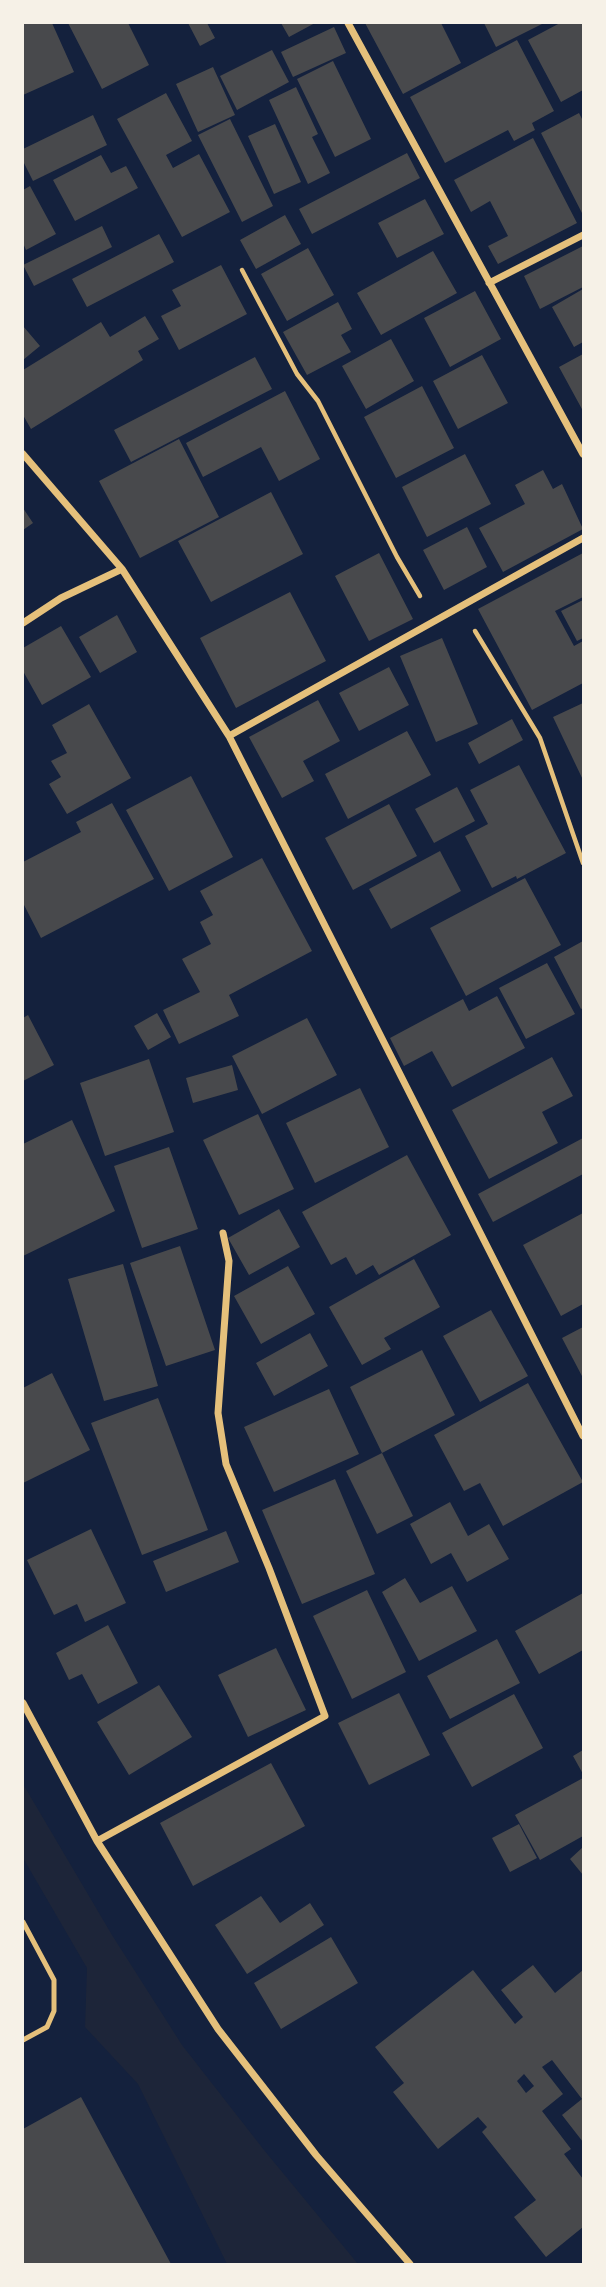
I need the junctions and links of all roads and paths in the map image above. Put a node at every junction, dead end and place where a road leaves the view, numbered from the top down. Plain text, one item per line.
1 (348, 23) edge
2 (583, 235) edge
3 (242, 270) dead end
4 (489, 283) junction
5 (23, 454) edge
6 (583, 454) edge
7 (583, 538) edge
8 (122, 569) junction
9 (460, 607) junction
10 (435, 621) junction
11 (23, 623) edge
12 (229, 736) junction
13 (583, 863) edge
14 (223, 1233) dead end
15 (583, 1436) edge
16 (23, 1703) edge
17 (97, 1842) junction
18 (23, 1922) edge
19 (23, 2040) edge
20 (410, 2264) edge

1 - 4 street
2 - 4 street
3 - 10 path
4 - 6 street
5 - 8 street
7 - 9 street
8 - 11 street
8 - 12 street
9 - 10 street
9 - 13 path
10 - 12 street
12 - 15 street
14 - 17 street
16 - 17 street
17 - 20 street
18 - 19 lane

